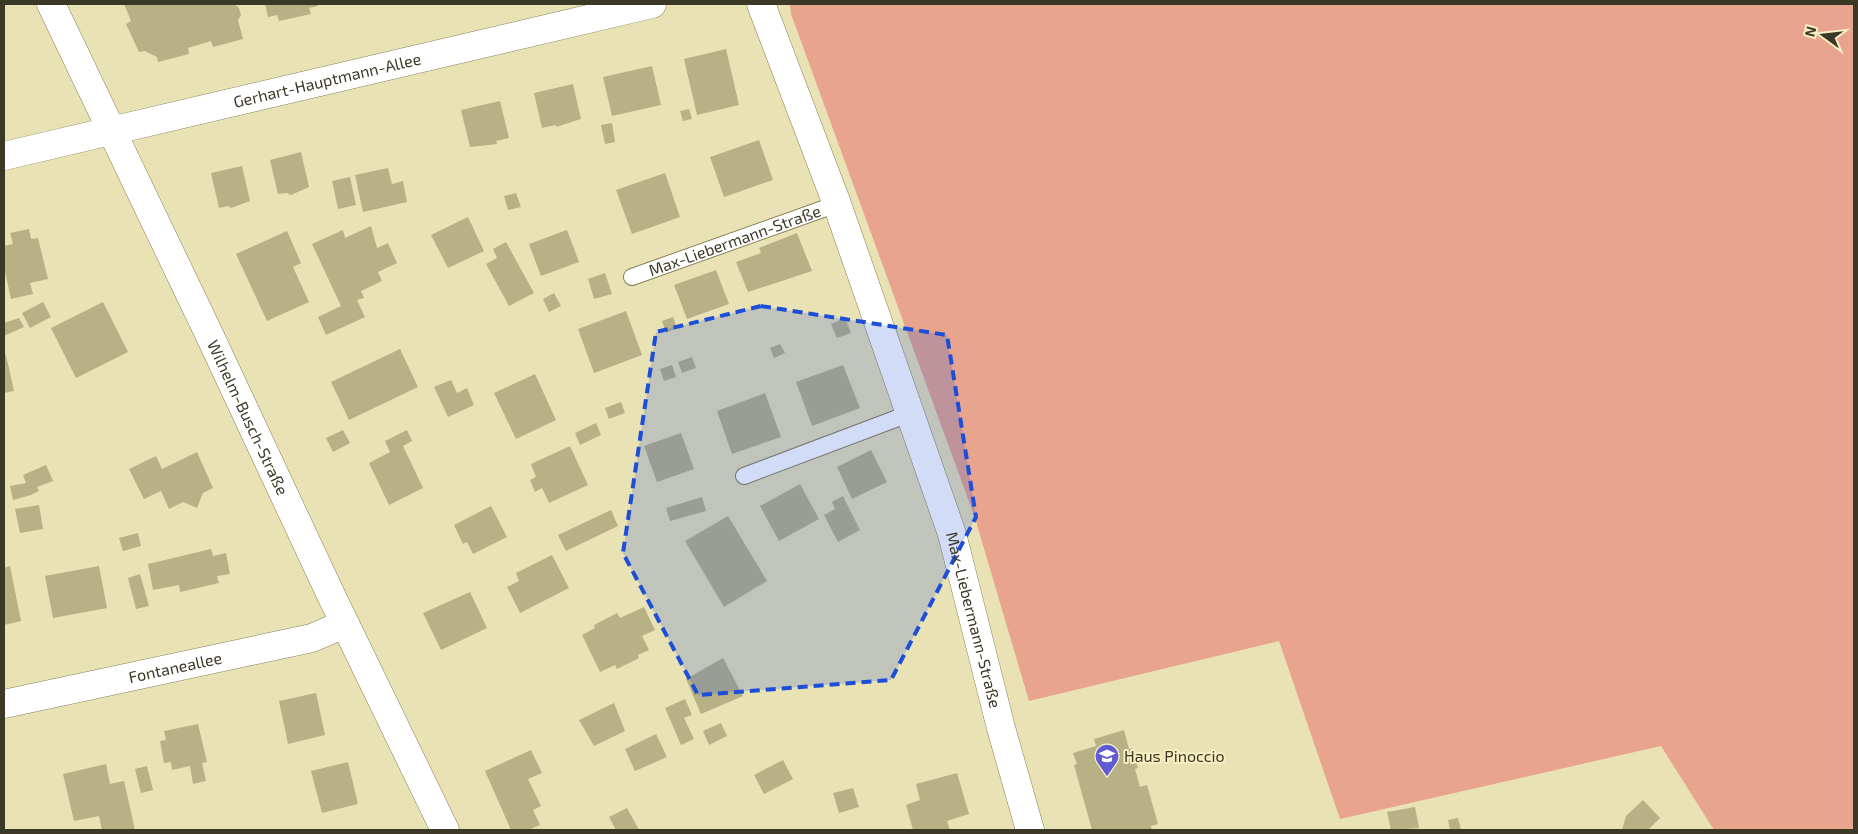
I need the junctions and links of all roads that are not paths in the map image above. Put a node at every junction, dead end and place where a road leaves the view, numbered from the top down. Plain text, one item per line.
1 (51, 4) edge
2 (652, 4) edge
3 (761, 4) edge
4 (112, 130) junction
5 (4, 156) edge
6 (837, 204) junction
7 (632, 277) dead end
8 (911, 413) junction
9 (744, 476) dead end
10 (344, 624) junction
11 (4, 704) edge
12 (445, 830) edge
13 (1030, 830) edge

1 - 4 street, Wilhelm-Busch-Straße
2 - 4 street, Gerhart-Hauptmann-Allee
3 - 6 street, Max-Liebermann-Straße
4 - 5 street, Gerhart-Hauptmann-Allee
4 - 10 street, Wilhelm-Busch-Straße
6 - 7 lane, Max-Liebermann-Straße
6 - 8 street, Max-Liebermann-Straße
8 - 9 lane
8 - 13 street, Max-Liebermann-Straße
10 - 11 street, Fontaneallee
10 - 12 street, Wilhelm-Busch-Straße

